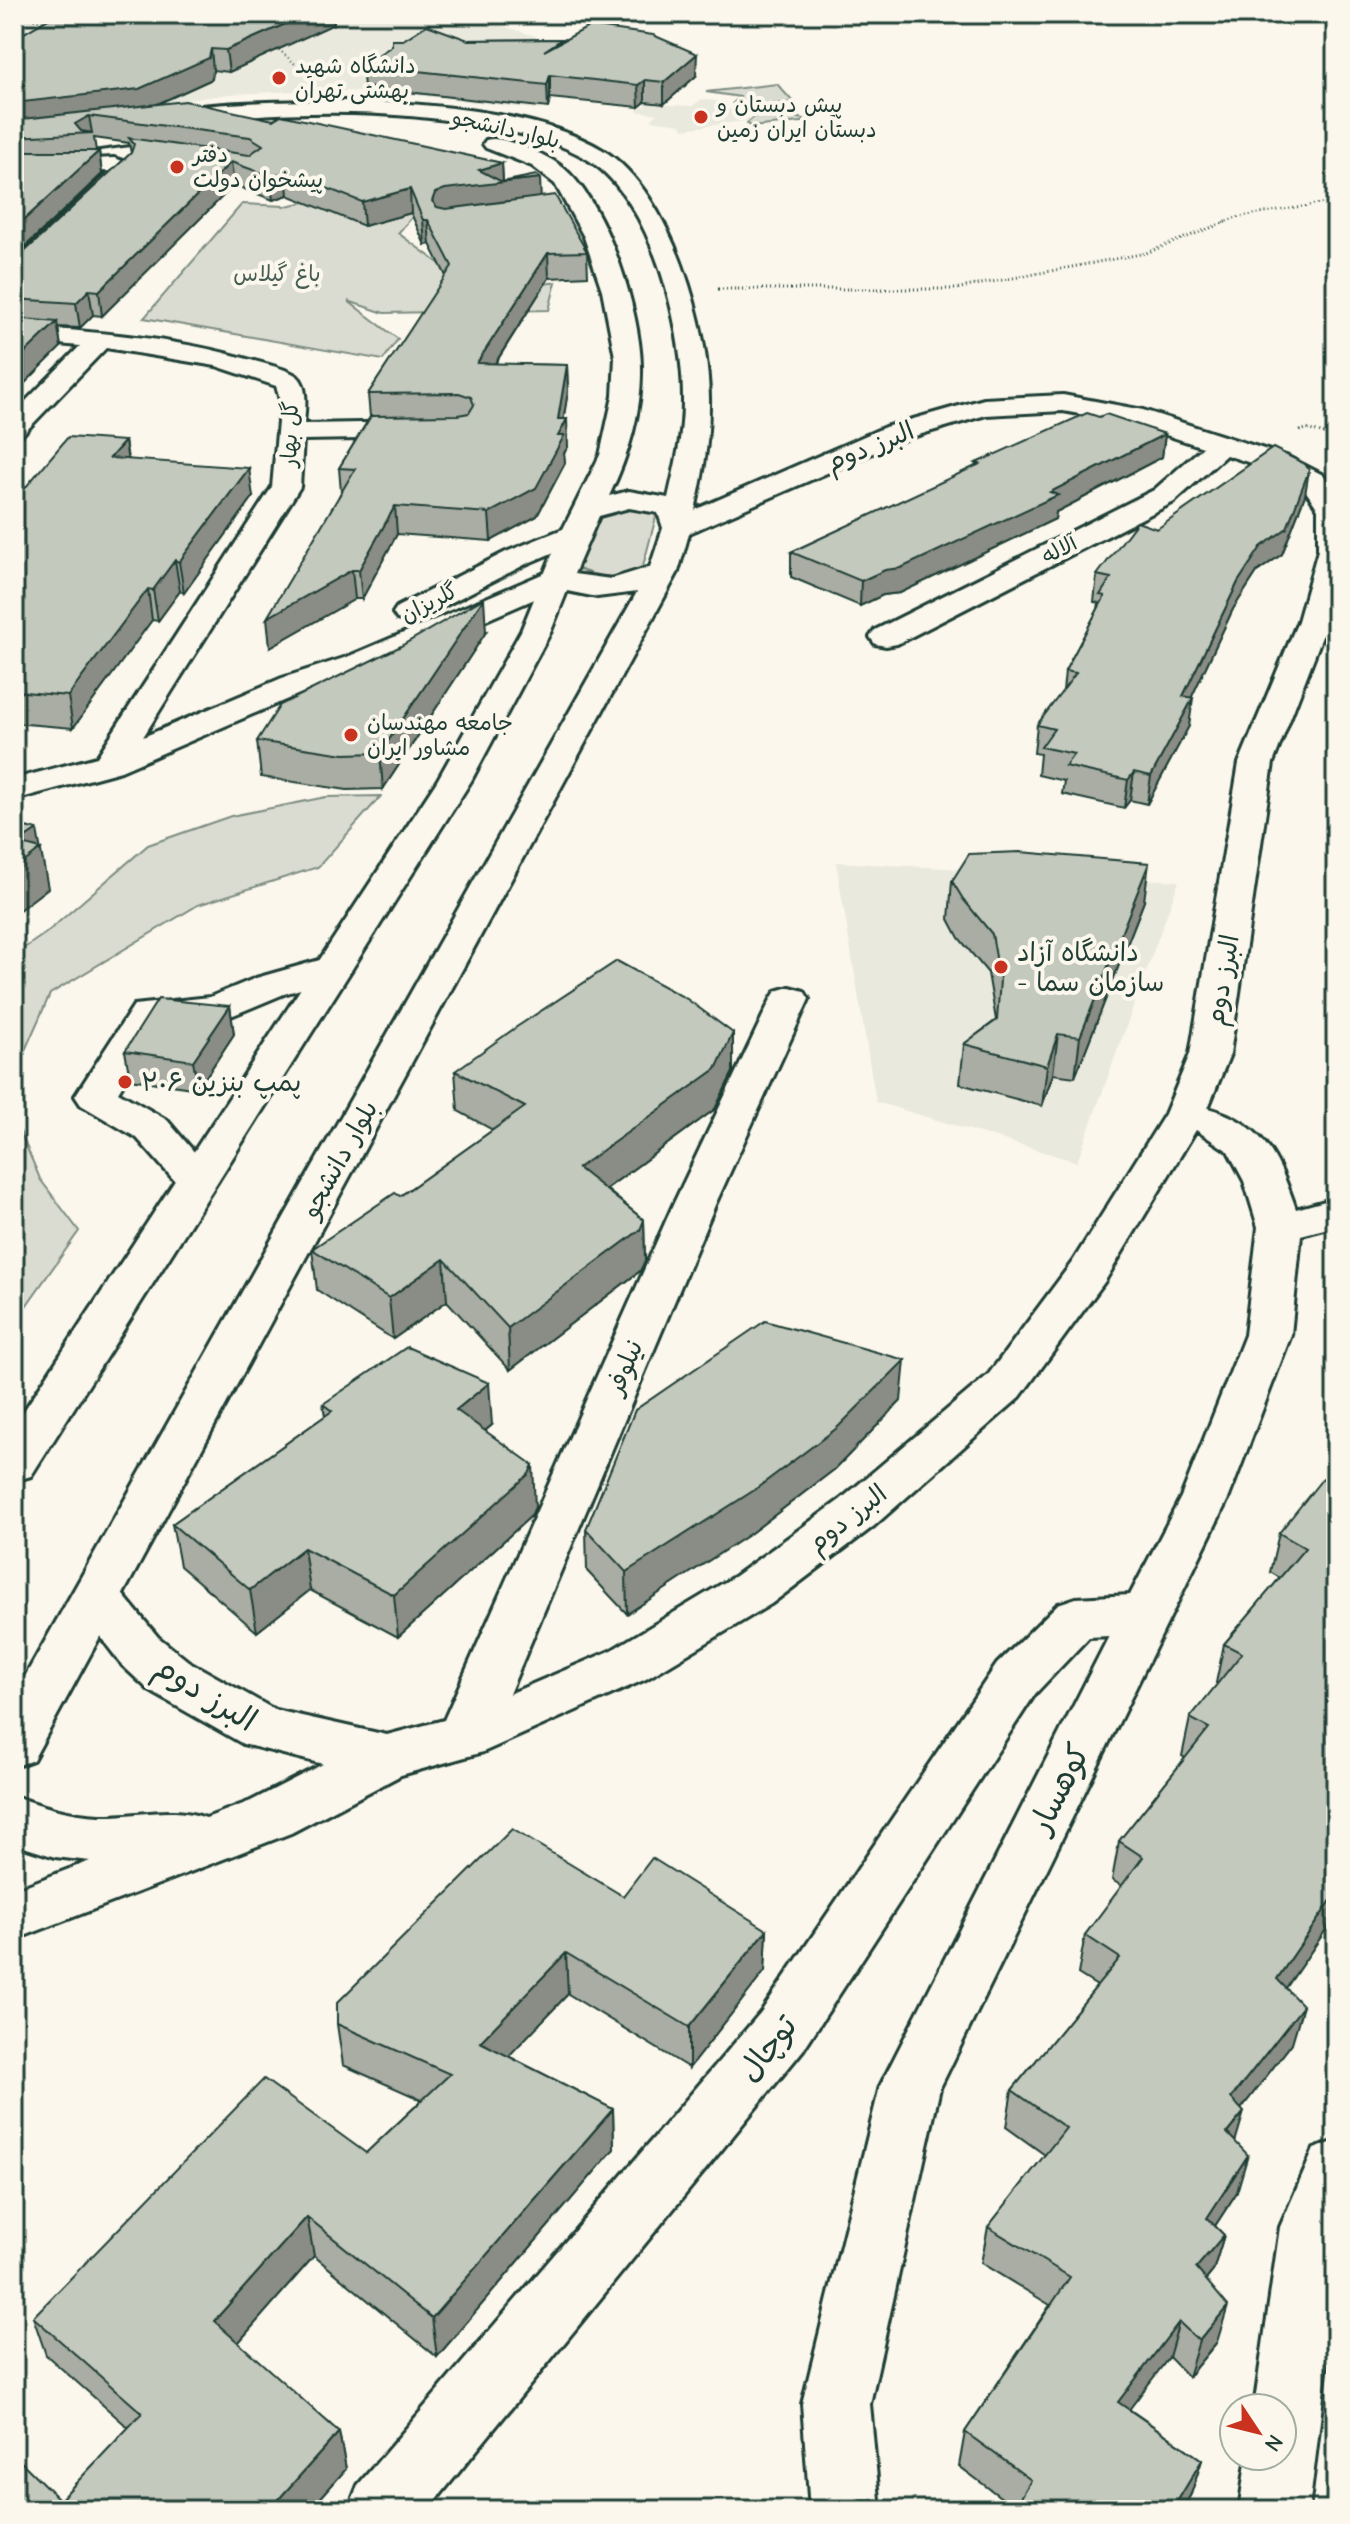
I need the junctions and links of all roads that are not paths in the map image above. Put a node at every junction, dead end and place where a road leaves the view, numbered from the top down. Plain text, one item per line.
1 (14, 135) edge
2 (79, 145) junction
3 (158, 156) edge
4 (18, 160) edge
5 (580, 207) junction
6 (550, 210) edge
7 (14, 274) edge
8 (14, 333) edge
9 (100, 340) junction
10 (14, 428) edge
11 (444, 430) edge
12 (290, 432) junction
13 (1220, 446) junction
14 (582, 522) junction
15 (677, 528) junction
16 (663, 572) junction
17 (558, 578) junction
18 (886, 637) dead end
19 (293, 685) junction
20 (109, 764) junction
21 (14, 790) edge
22 (334, 967) junction
23 (790, 999) dead end
24 (1185, 1114) junction
25 (197, 1180) junction
26 (1336, 1212) edge
27 (1280, 1227) junction
28 (14, 1464) edge
29 (96, 1598) junction
30 (1146, 1614) junction
31 (464, 1737) junction
32 (14, 1745) edge
33 (387, 1757) junction
34 (271, 1817) junction
35 (14, 1819) edge
36 (14, 1915) edge
37 (1328, 2212) edge
38 (1293, 2392) edge
39 (1279, 2472) edge
40 (383, 2510) edge
41 (845, 2510) edge
42 (1274, 2510) edge

1 - 15 street, بلوار دانشجو
2 - 3 street
2 - 4 street, بلوار دانشجو
2 - 5 street, بلوار دانشجو
4 - 7 street
5 - 6 street
5 - 14 street, بلوار دانشجو
8 - 9 street, گل بهار
9 - 10 street
9 - 12 street, گل بهار
11 - 12 street
12 - 20 street, گل بهار
13 - 15 street, البرز دوم
13 - 18 street, آلاله
13 - 24 street, البرز دوم
14 - 15 street, گلریزان
14 - 17 street, بلوار دانشجو
14 - 19 street, گلریزان
15 - 16 street, بلوار دانشجو
16 - 17 street
16 - 29 street, بلوار دانشجو
17 - 19 street, گلریزان
17 - 22 street
19 - 20 street, گلریزان
20 - 21 street, گلریزان
22 - 25 street
22 - 25 street
23 - 31 street, نیلوفر
24 - 27 street, کوهسار
24 - 31 street, البرز دوم
25 - 28 street
26 - 27 street
27 - 30 street, کوهسار
29 - 32 street, بلوار دانشجو
29 - 33 street, البرز دوم
30 - 40 street, توچال
30 - 41 street, کوهسار
31 - 33 street, البرز دوم
33 - 34 street, البرز دوم
34 - 35 street, البرز دوم
34 - 36 street, البرز دوم
37 - 38 street
39 - 42 street

